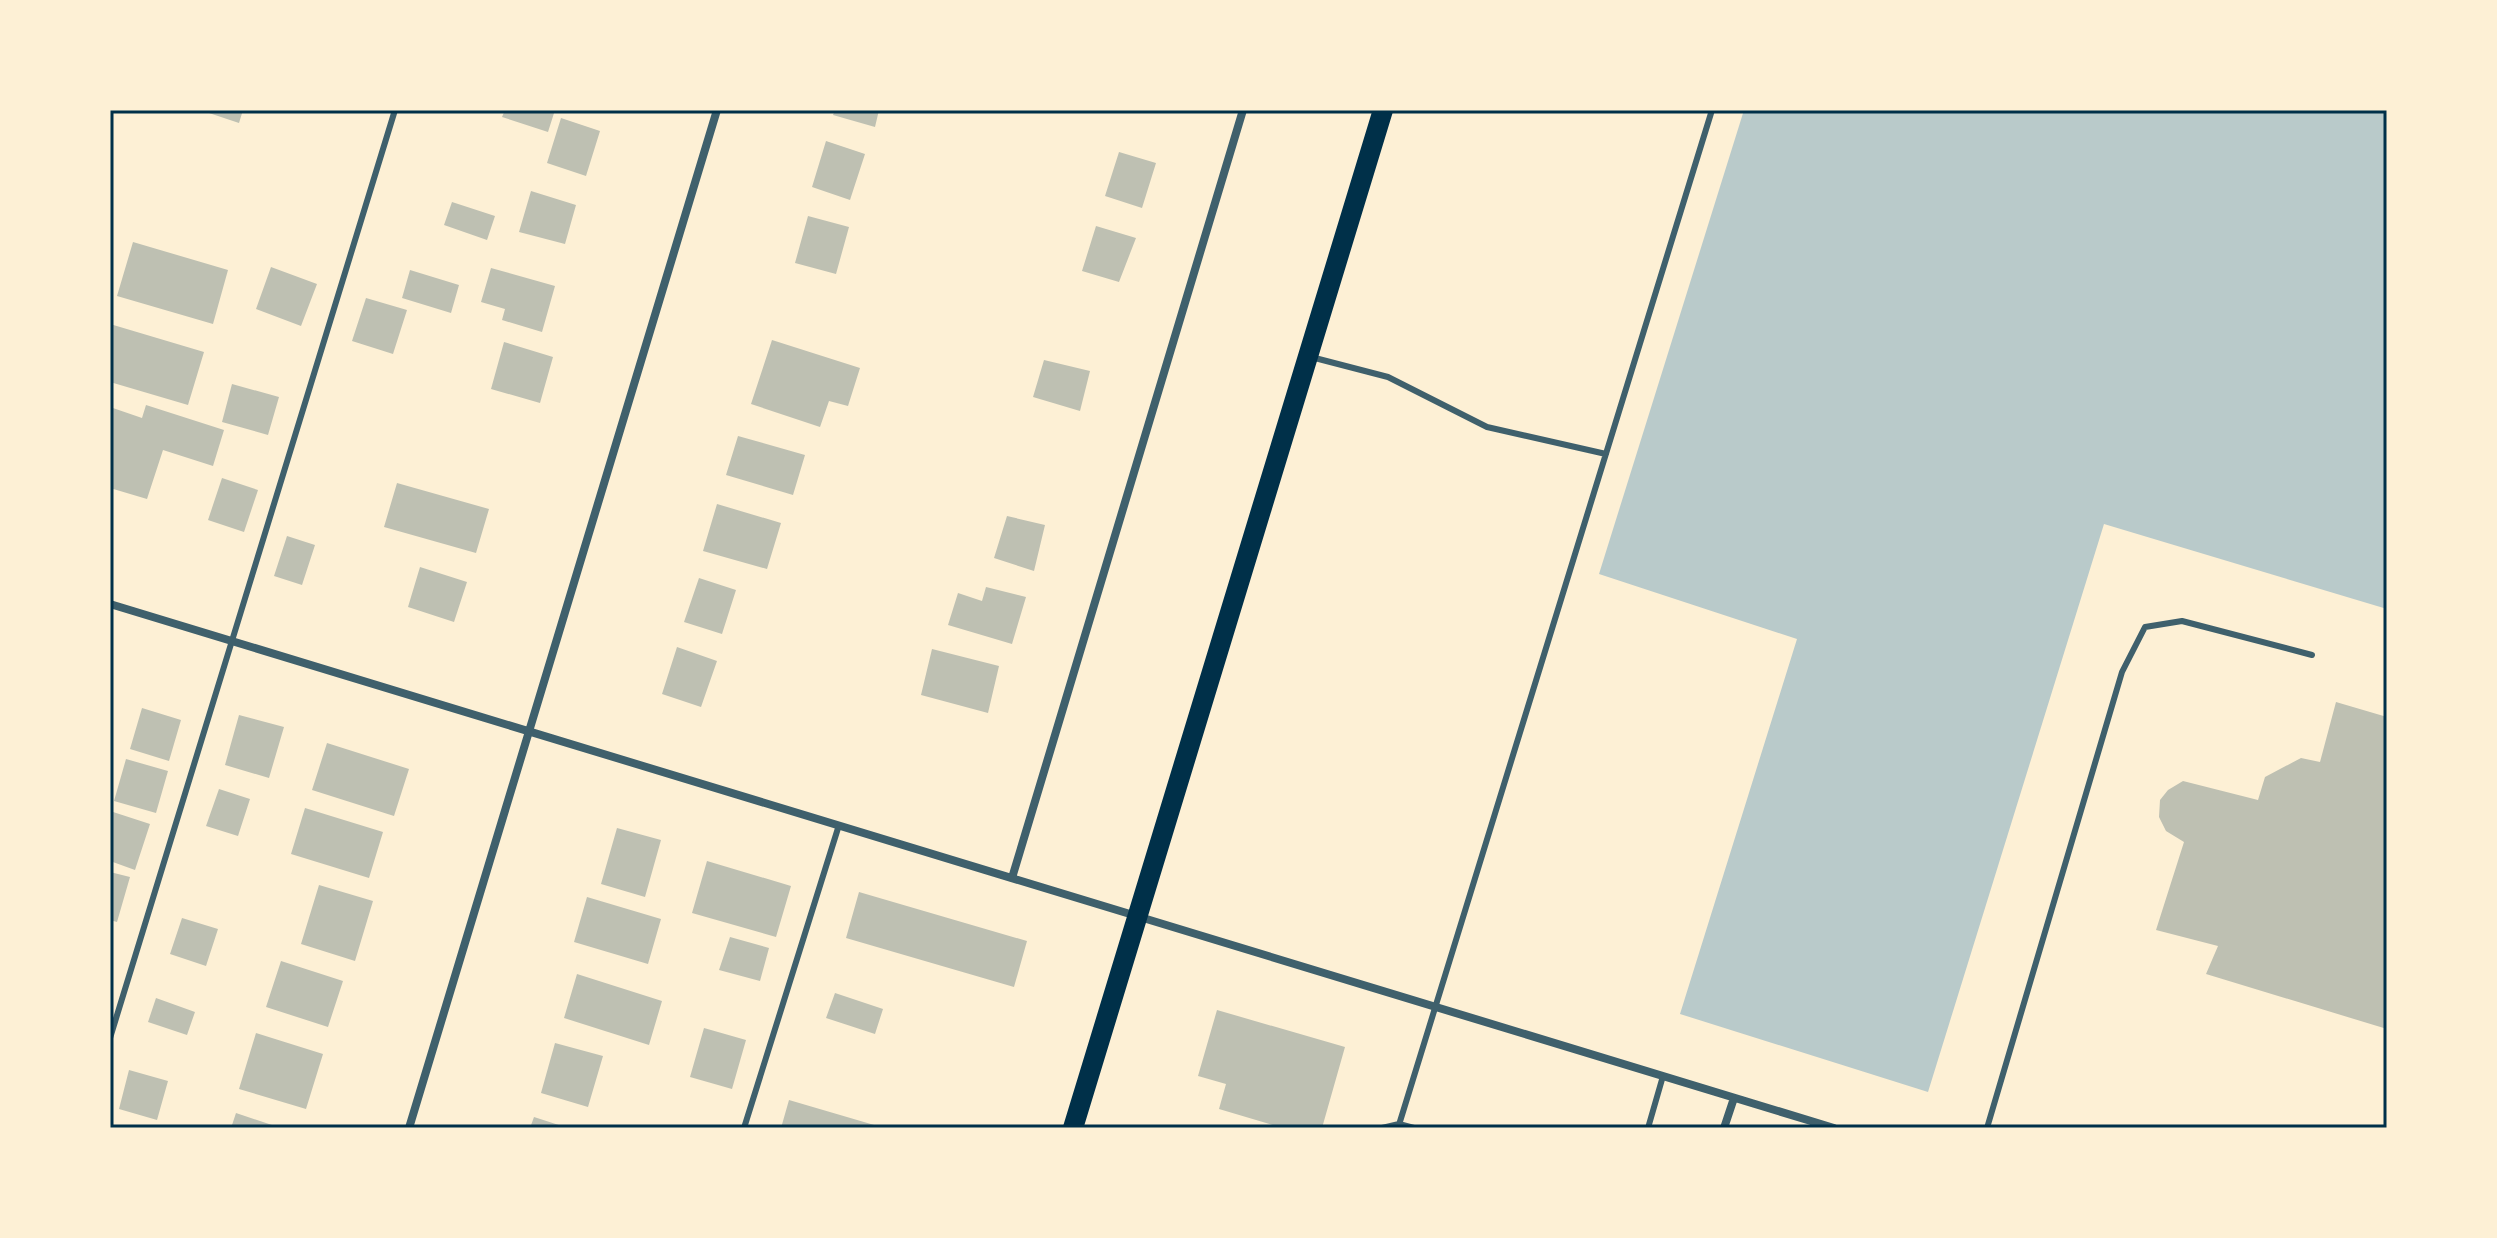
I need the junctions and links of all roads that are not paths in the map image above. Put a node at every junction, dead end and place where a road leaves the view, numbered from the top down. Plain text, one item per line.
1 (395, 110) edge
2 (717, 110) edge
3 (1243, 110) edge
4 (1383, 110) edge
5 (1712, 110) edge
6 (1309, 356) junction
7 (1606, 454) junction
8 (110, 604) edge
9 (231, 640) junction
10 (2312, 655) dead end
11 (529, 732) junction
12 (839, 825) junction
13 (1012, 878) junction
14 (1137, 916) junction
15 (1435, 1007) junction
16 (110, 1038) edge
17 (1663, 1076) junction
18 (1734, 1098) junction
19 (1399, 1126) edge
20 (409, 1128) edge
21 (744, 1128) edge
22 (1073, 1128) edge
23 (1382, 1128) edge
24 (1414, 1128) edge
25 (1648, 1128) edge
26 (1724, 1128) edge
27 (1834, 1128) edge
28 (1987, 1128) edge

1 - 9 lane
2 - 11 street
3 - 13 street
4 - 6 main road
5 - 7 lane
6 - 7 lane
6 - 14 main road
7 - 15 lane
8 - 9 street
9 - 11 street
9 - 16 lane
10 - 28 lane
11 - 12 street
11 - 20 street
12 - 13 street
12 - 21 lane
13 - 14 street
14 - 15 street
14 - 22 main road
15 - 17 street
15 - 19 lane
17 - 18 street
17 - 25 lane
18 - 26 street
18 - 27 street
19 - 23 lane
19 - 24 lane

